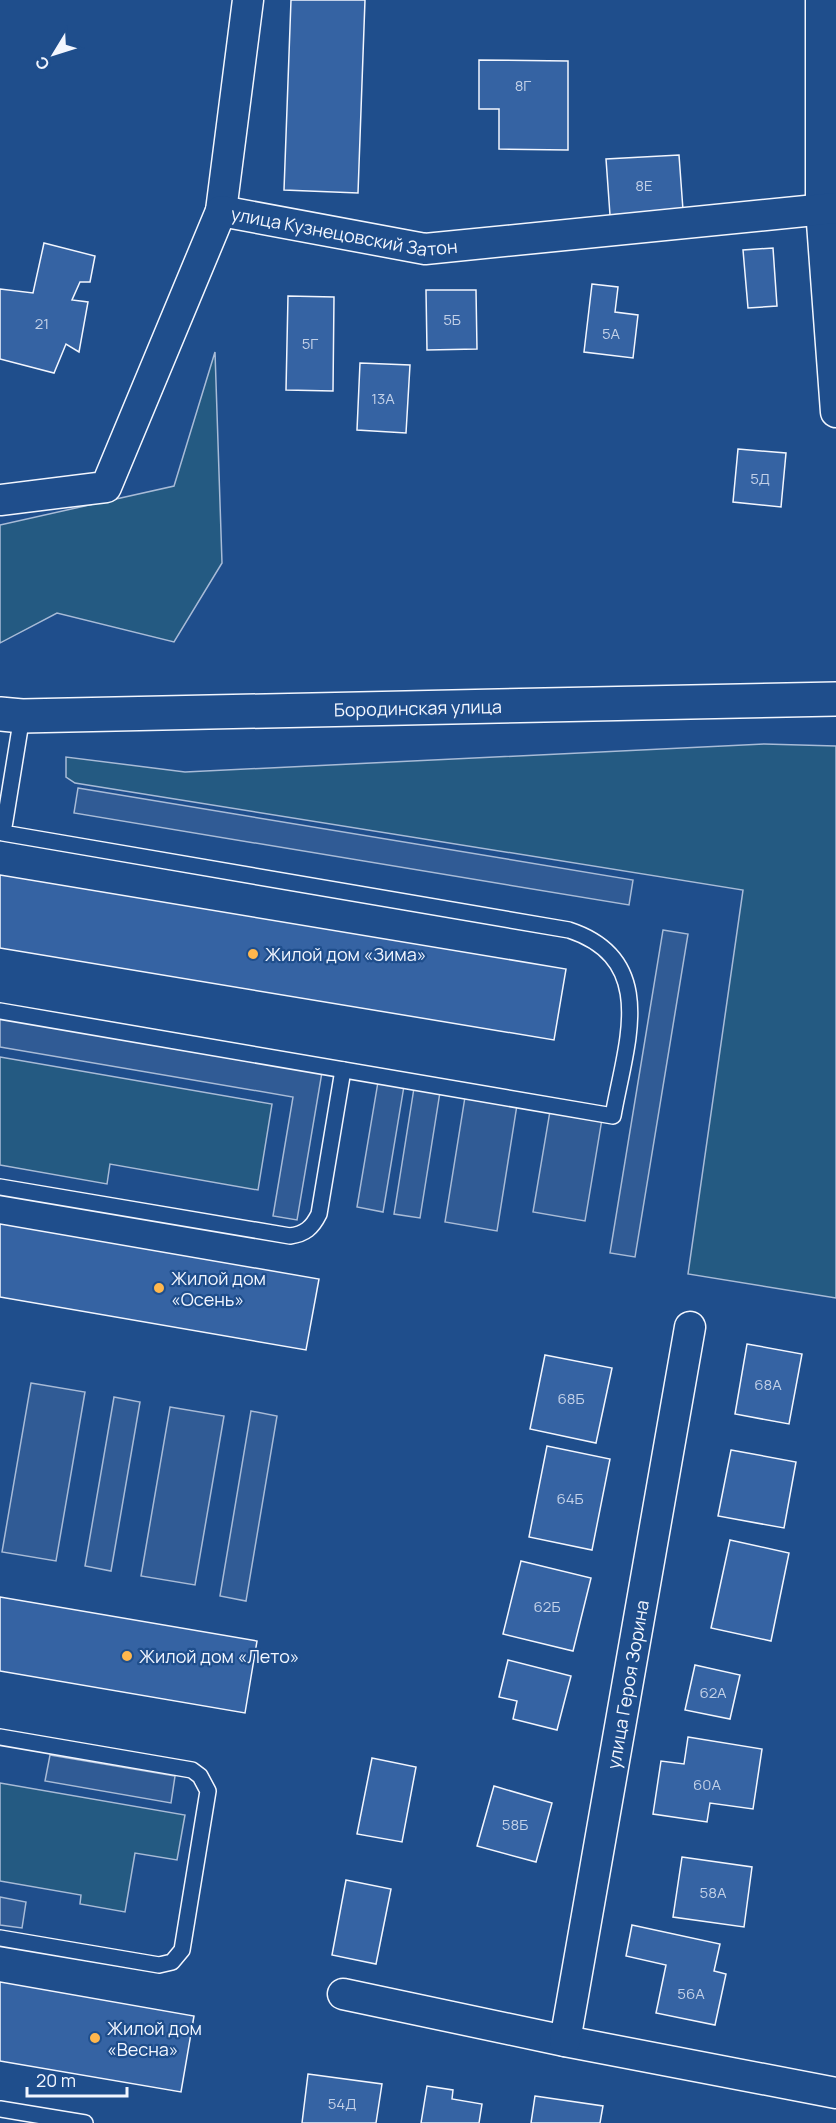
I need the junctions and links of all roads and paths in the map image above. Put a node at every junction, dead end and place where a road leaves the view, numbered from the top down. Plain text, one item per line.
1 (248, 0) edge
2 (821, 0) edge
3 (829, 208) edge
4 (221, 211) junction
5 (836, 412) edge
6 (0, 500) edge
7 (836, 699) edge
8 (11, 715) edge
9 (1, 833) edge
10 (0, 1011) edge
11 (343, 1070) junction
12 (0, 1187) edge
13 (690, 1327) dead end
14 (0, 1737) edge
15 (0, 1938) edge
16 (343, 1994) dead end
17 (565, 2041) junction
18 (836, 2093) edge
19 (0, 2109) edge
20 (84, 2123) edge

1 - 4 street
2 - 3 street
3 - 4 street, улица Кузнецовский Затон
3 - 5 street
4 - 6 street, улица Кузнецовский Затон
7 - 8 street, Бородинская улица
8 - 9 lane
9 - 11 lane
10 - 11 lane
11 - 12 lane
13 - 17 street, улица Героя Зорина
14 - 15 lane
16 - 17 street
17 - 18 street
19 - 20 lane

